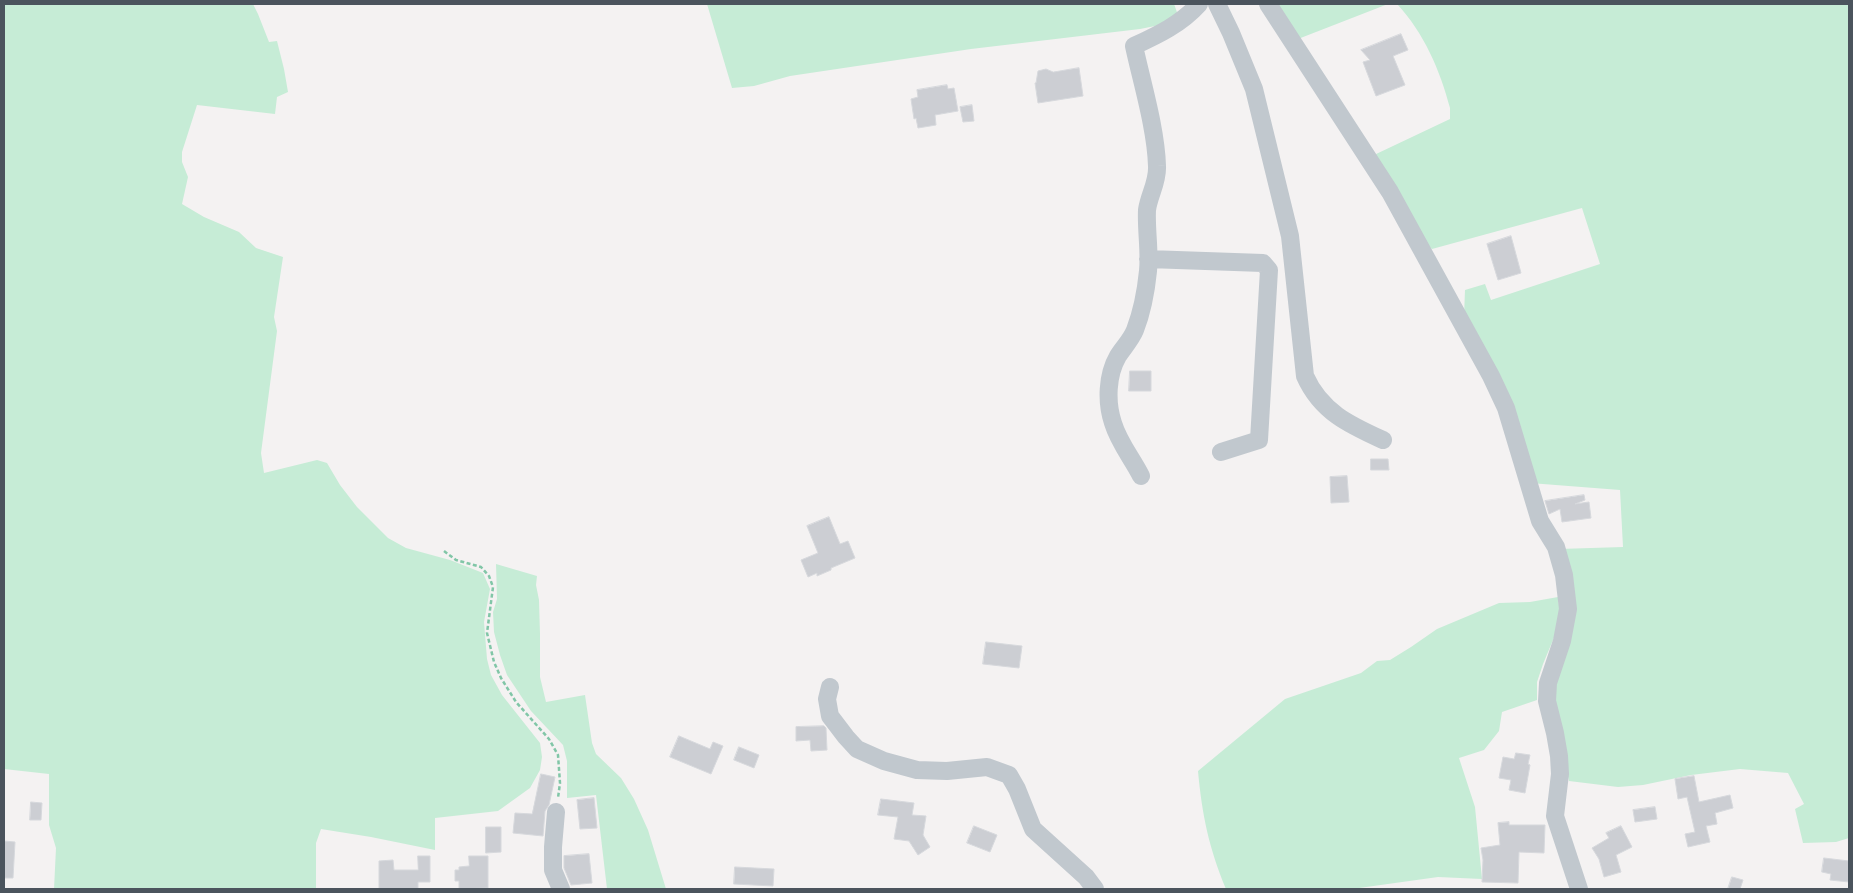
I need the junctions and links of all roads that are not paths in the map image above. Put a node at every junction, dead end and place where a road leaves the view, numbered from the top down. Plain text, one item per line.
1 (1199, 4) edge
2 (1216, 4) edge
3 (1268, 4) edge
4 (1148, 259) junction
5 (1384, 440) dead end
6 (1221, 452) dead end
7 (1141, 476) dead end
8 (830, 687) dead end
9 (556, 812) road end
10 (561, 889) edge
11 (1095, 889) edge
12 (1579, 889) edge

1 - 4 street
2 - 5 street
3 - 12 street
4 - 6 street
4 - 7 street
8 - 11 street
9 - 10 street

